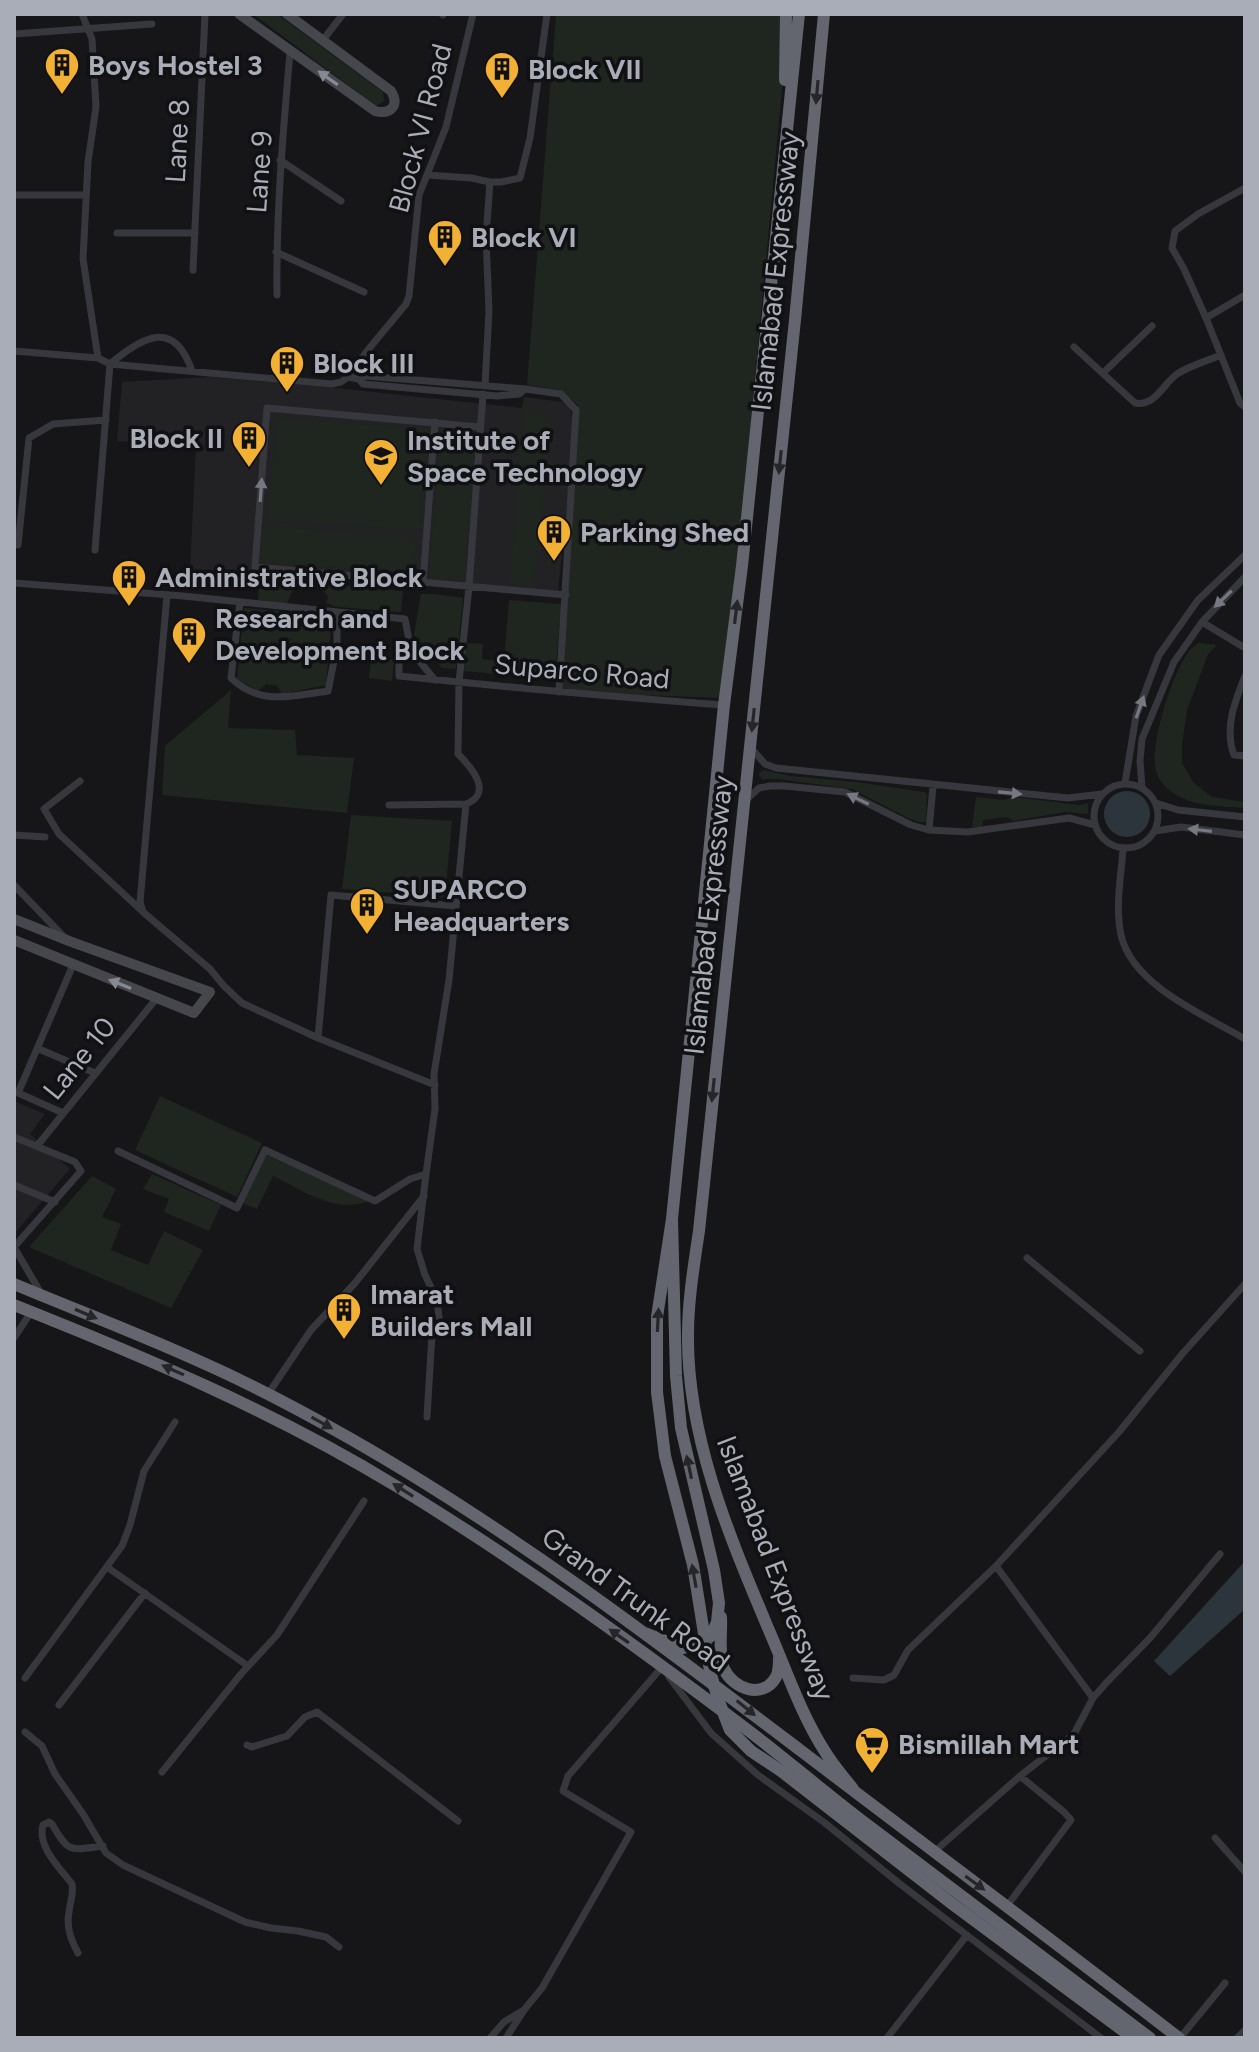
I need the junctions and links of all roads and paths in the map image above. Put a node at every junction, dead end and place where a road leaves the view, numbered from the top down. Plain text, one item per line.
1 (82, 14) edge
2 (205, 14) edge
3 (239, 14) edge
4 (287, 14) edge
5 (343, 14) edge
6 (473, 14) edge
7 (547, 14) edge
8 (786, 14) edge
9 (799, 14) edge
10 (824, 14) edge
11 (152, 24) dead end
12 (88, 28) junction
13 (14, 34) edge
14 (323, 40) junction
15 (290, 52) junction
16 (280, 160) junction
17 (784, 160) junction
18 (427, 175) junction
19 (490, 182) junction
20 (1245, 188) edge
21 (14, 195) edge
22 (85, 195) junction
23 (341, 201) dead end
24 (117, 233) dead end
25 (195, 233) junction
26 (276, 252) junction
27 (193, 270) dead end
28 (364, 292) dead end
29 (277, 295) dead end
30 (1245, 295) edge
31 (1206, 318) junction
32 (1152, 326) dead end
33 (1074, 347) dead end
34 (14, 351) edge
35 (1221, 355) junction
36 (98, 358) junction
37 (110, 364) junction
38 (192, 371) junction
39 (1103, 373) junction
40 (348, 377) junction
41 (484, 390) junction
42 (1245, 407) edge
43 (106, 420) junction
44 (435, 422) junction
45 (479, 427) junction
46 (18, 545) dead end
47 (95, 550) dead end
48 (1245, 555) edge
49 (1245, 577) edge
50 (423, 582) junction
51 (14, 583) edge
52 (469, 587) junction
53 (167, 595) junction
54 (566, 595) junction
55 (240, 602) junction
56 (337, 612) junction
57 (1202, 622) junction
58 (1245, 648) edge
59 (411, 651) junction
60 (1245, 676) edge
61 (435, 680) junction
62 (459, 682) junction
63 (559, 692) junction
64 (724, 705) junction
65 (750, 747) junction
66 (1245, 756) edge
67 (80, 781) dead end
68 (1125, 783) junction
69 (933, 786) junction
70 (1142, 787) junction
71 (1102, 794) junction
72 (745, 802) junction
73 (1156, 803) junction
74 (466, 804) junction
75 (389, 805) dead end
76 (1245, 817) edge
77 (1095, 825) junction
78 (929, 830) junction
79 (1155, 831) junction
80 (14, 835) edge
81 (1245, 835) edge
82 (45, 837) dead end
83 (1123, 849) junction
84 (14, 885) edge
85 (456, 906) junction
86 (143, 912) junction
87 (14, 919) edge
88 (14, 940) edge
89 (69, 941) junction
90 (73, 965) junction
91 (156, 999) junction
92 (318, 1038) junction
93 (1245, 1039) edge
94 (39, 1049) junction
95 (95, 1073) junction
96 (435, 1085) junction
97 (16, 1092) edge
98 (63, 1113) junction
99 (14, 1137) edge
100 (37, 1146) junction
101 (118, 1151) dead end
102 (426, 1174) junction
103 (14, 1185) edge
104 (424, 1196) junction
105 (55, 1202) junction
106 (672, 1219) junction
107 (1027, 1258) dead end
108 (14, 1284) edge
109 (1245, 1284) edge
110 (43, 1296) junction
111 (14, 1305) edge
112 (31, 1312) junction
113 (14, 1338) edge
114 (1140, 1351) dead end
115 (268, 1394) junction
116 (427, 1417) dead end
117 (175, 1422) dead end
118 (364, 1501) dead end
119 (1220, 1554) dead end
120 (996, 1566) junction
121 (107, 1567) junction
122 (145, 1593) junction
123 (719, 1603) junction
124 (645, 1633) junction
125 (779, 1655) junction
126 (248, 1666) junction
127 (661, 1666) junction
128 (25, 1678) dead end
129 (853, 1678) dead end
130 (1093, 1698) junction
131 (59, 1705) dead end
132 (25, 1732) dead end
133 (247, 1745) dead end
134 (162, 1772) dead end
135 (1020, 1776) junction
136 (853, 1789) junction
137 (458, 1821) dead end
138 (1215, 1838) dead end
139 (103, 1846) junction
140 (934, 1852) junction
141 (1245, 1872) edge
142 (1007, 1906) junction
143 (967, 1935) junction
144 (339, 1947) dead end
145 (78, 1953) dead end
146 (1225, 1983) dead end
147 (524, 2010) junction
148 (1245, 2030) edge
149 (490, 2038) edge
150 (506, 2038) edge
151 (887, 2038) edge
152 (1101, 2038) edge
153 (1133, 2038) edge
154 (1150, 2038) edge
155 (1180, 2038) edge
156 (1237, 2038) edge

1 - 12 street
2 - 25 street, Lane 8
3 - 15 street
4 - 14 street
5 - 14 street
6 - 18 street, Block VI Road
7 - 19 street
8 - 17 highway
9 - 17 highway, Islamabad Expressway
10 -> 65 highway, Islamabad Expressway
11 - 12 street
12 - 13 street
12 - 22 street
14 -> 15 street
15 - 16 street, Lane 9
16 - 23 street
16 - 26 street, Lane 9
64 -> 17 highway, Islamabad Expressway
18 - 19 street
18 - 40 street, Block VI Road
19 - 41 street
20 - 31 street
21 - 22 street
22 - 36 street
24 - 25 street
25 - 27 street, Lane 8
26 - 28 street
26 - 29 street, Lane 9
30 - 31 street
31 - 35 street
32 - 39 street
33 - 39 street
34 - 36 street
35 - 39 street
35 - 42 street
36 - 37 street
37 - 38 street
37 - 38 street
37 - 43 street
38 - 40 street
40 - 41 street
41 - 45 street
41 - 54 street
43 - 46 street
43 - 47 street
44 - 45 street
44 - 50 street
50 -> 44 street
45 - 52 street
68 -> 48 street
49 -> 57 street
50 - 52 street
51 - 53 street
52 - 54 street
52 - 62 street
53 - 55 street
53 - 86 street
54 - 63 street
55 - 56 street
55 - 56 street
56 - 59 street
57 - 58 street
57 - 70 street
59 - 61 street
59 - 61 street, Suparco Road
60 - 66 street
61 - 62 street, Suparco Road
62 - 63 street, Suparco Road
62 - 74 street
63 - 64 street, Suparco Road
64 - 106 highway, Islamabad Expressway
65 - 69 street
65 - 72 highway, Islamabad Expressway
67 - 86 street
68 - 70 street
68 - 71 street
69 -> 71 street
69 - 78 street
70 - 73 street
71 - 77 street
78 -> 72 street
72 -> 125 highway, Islamabad Expressway
73 - 76 street
73 - 79 street
74 - 75 street
74 - 85 street
77 - 78 street
77 - 83 street
81 -> 79 street
79 - 83 street
80 - 82 street
83 - 93 street
84 - 89 street
85 - 92 street
85 - 96 street
86 - 92 street
87 - 89 street
88 - 90 street
89 - 91 street
91 -> 90 street
90 - 94 street
91 - 95 street, Lane 10
92 - 96 street
94 - 95 street
94 - 97 street
95 - 98 street, Lane 10
96 - 102 street
97 - 98 street
98 - 100 street, Lane 10
99 - 100 street
100 - 105 street
101 - 102 street
102 - 104 street
103 - 105 street
104 - 115 street
104 - 116 street
105 - 110 street
123 -> 106 highway
153 -> 106 highway, bridge
107 - 114 street
108 - 110 highway, Grand Trunk Road
109 - 120 street
110 -> 115 highway, Grand Trunk Road
111 - 112 highway, Grand Trunk Road
112 - 113 street
127 -> 112 highway, Grand Trunk Road
115 -> 124 highway, Grand Trunk Road
117 - 121 street
118 - 126 street
119 - 130 street
120 - 129 street
120 - 130 street
121 - 122 street
121 - 128 street
122 - 126 street
122 - 131 street
123 - 124 highway
123 - 125 highway
124 -> 136 highway, Grand Trunk Road
125 - 136 highway, Islamabad Expressway
126 - 134 street
127 - 143 street
127 - 147 street
127 - 154 highway, Grand Trunk Road
130 - 135 street
132 - 139 street
133 - 137 street
135 - 140 street
135 - 142 street
136 - 140 highway, Grand Trunk Road
138 - 141 street
139 - 144 street
139 - 145 street
140 -> 142 highway, Grand Trunk Road
142 - 155 highway, Grand Trunk Road
143 - 151 street
143 - 152 street
146 - 155 street
147 - 149 street
147 - 150 street
148 - 156 street

